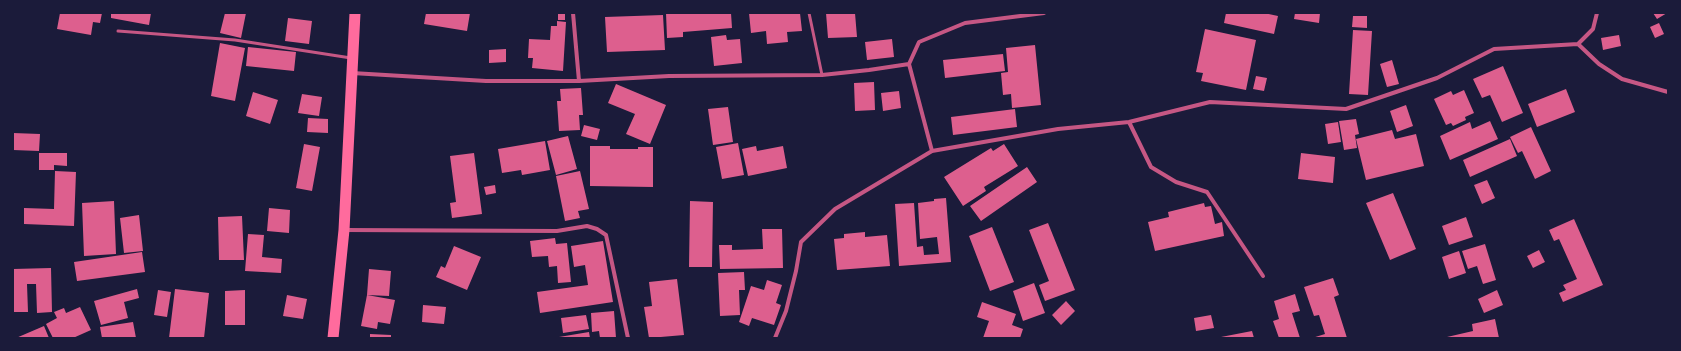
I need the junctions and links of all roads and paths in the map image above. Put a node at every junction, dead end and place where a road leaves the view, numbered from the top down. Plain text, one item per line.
1 (355, 13) edge
2 (573, 13) edge
3 (809, 13) edge
4 (1044, 13) edge
5 (1597, 13) edge
6 (118, 31) dead end
7 (1578, 44) junction
8 (352, 58) junction
9 (909, 64) junction
10 (352, 73) junction
11 (822, 75) junction
12 (579, 81) junction
13 (1668, 92) edge
14 (1129, 122) junction
15 (932, 151) junction
16 (344, 230) junction
17 (1263, 276) dead end
18 (333, 338) edge
19 (628, 338) edge
20 (775, 338) edge

1 - 8 highway
2 - 12 street
3 - 11 lane
4 - 9 street
5 - 7 street
6 - 8 lane
7 - 13 street
7 - 14 street
8 - 10 highway
9 - 11 street
9 - 15 street
10 - 12 street
10 - 16 highway
11 - 12 street
14 - 15 street
14 - 17 street
15 - 20 street
16 - 18 highway
16 - 19 street

